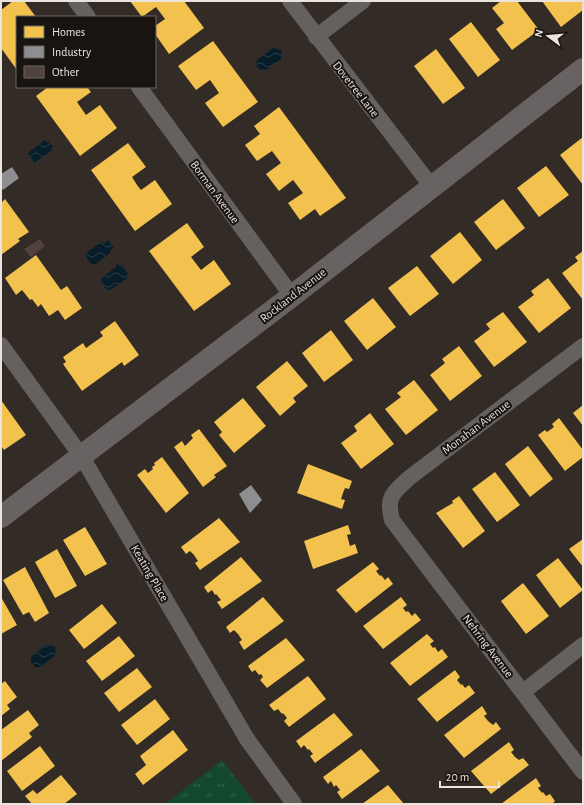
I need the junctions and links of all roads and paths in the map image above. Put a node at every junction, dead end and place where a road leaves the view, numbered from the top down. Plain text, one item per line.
1 (76, 1) edge
2 (290, 1) edge
3 (363, 1) edge
4 (87, 16) edge
5 (316, 37) junction
6 (583, 69) edge
7 (140, 88) edge
8 (432, 187) junction
9 (292, 296) junction
10 (1, 345) edge
11 (583, 346) edge
12 (82, 457) junction
13 (1, 517) edge
14 (392, 520) joint
15 (583, 645) edge
16 (523, 692) junction
17 (583, 772) edge
18 (294, 804) edge

1 - 4 street
2 - 5 street, Dovetree Lane
3 - 5 street
5 - 8 street, Dovetree Lane
6 - 8 street, Rockland Avenue
7 - 9 street, Borman Avenue
8 - 9 street, Rockland Avenue
9 - 12 street, Rockland Avenue
10 - 12 street, Keating Place
11 - 14 street, Monahan Avenue
12 - 13 street, Rockland Avenue
12 - 18 street, Keating Place
14 - 16 street, Nehring Avenue
15 - 16 street
16 - 17 street, Nehring Avenue

